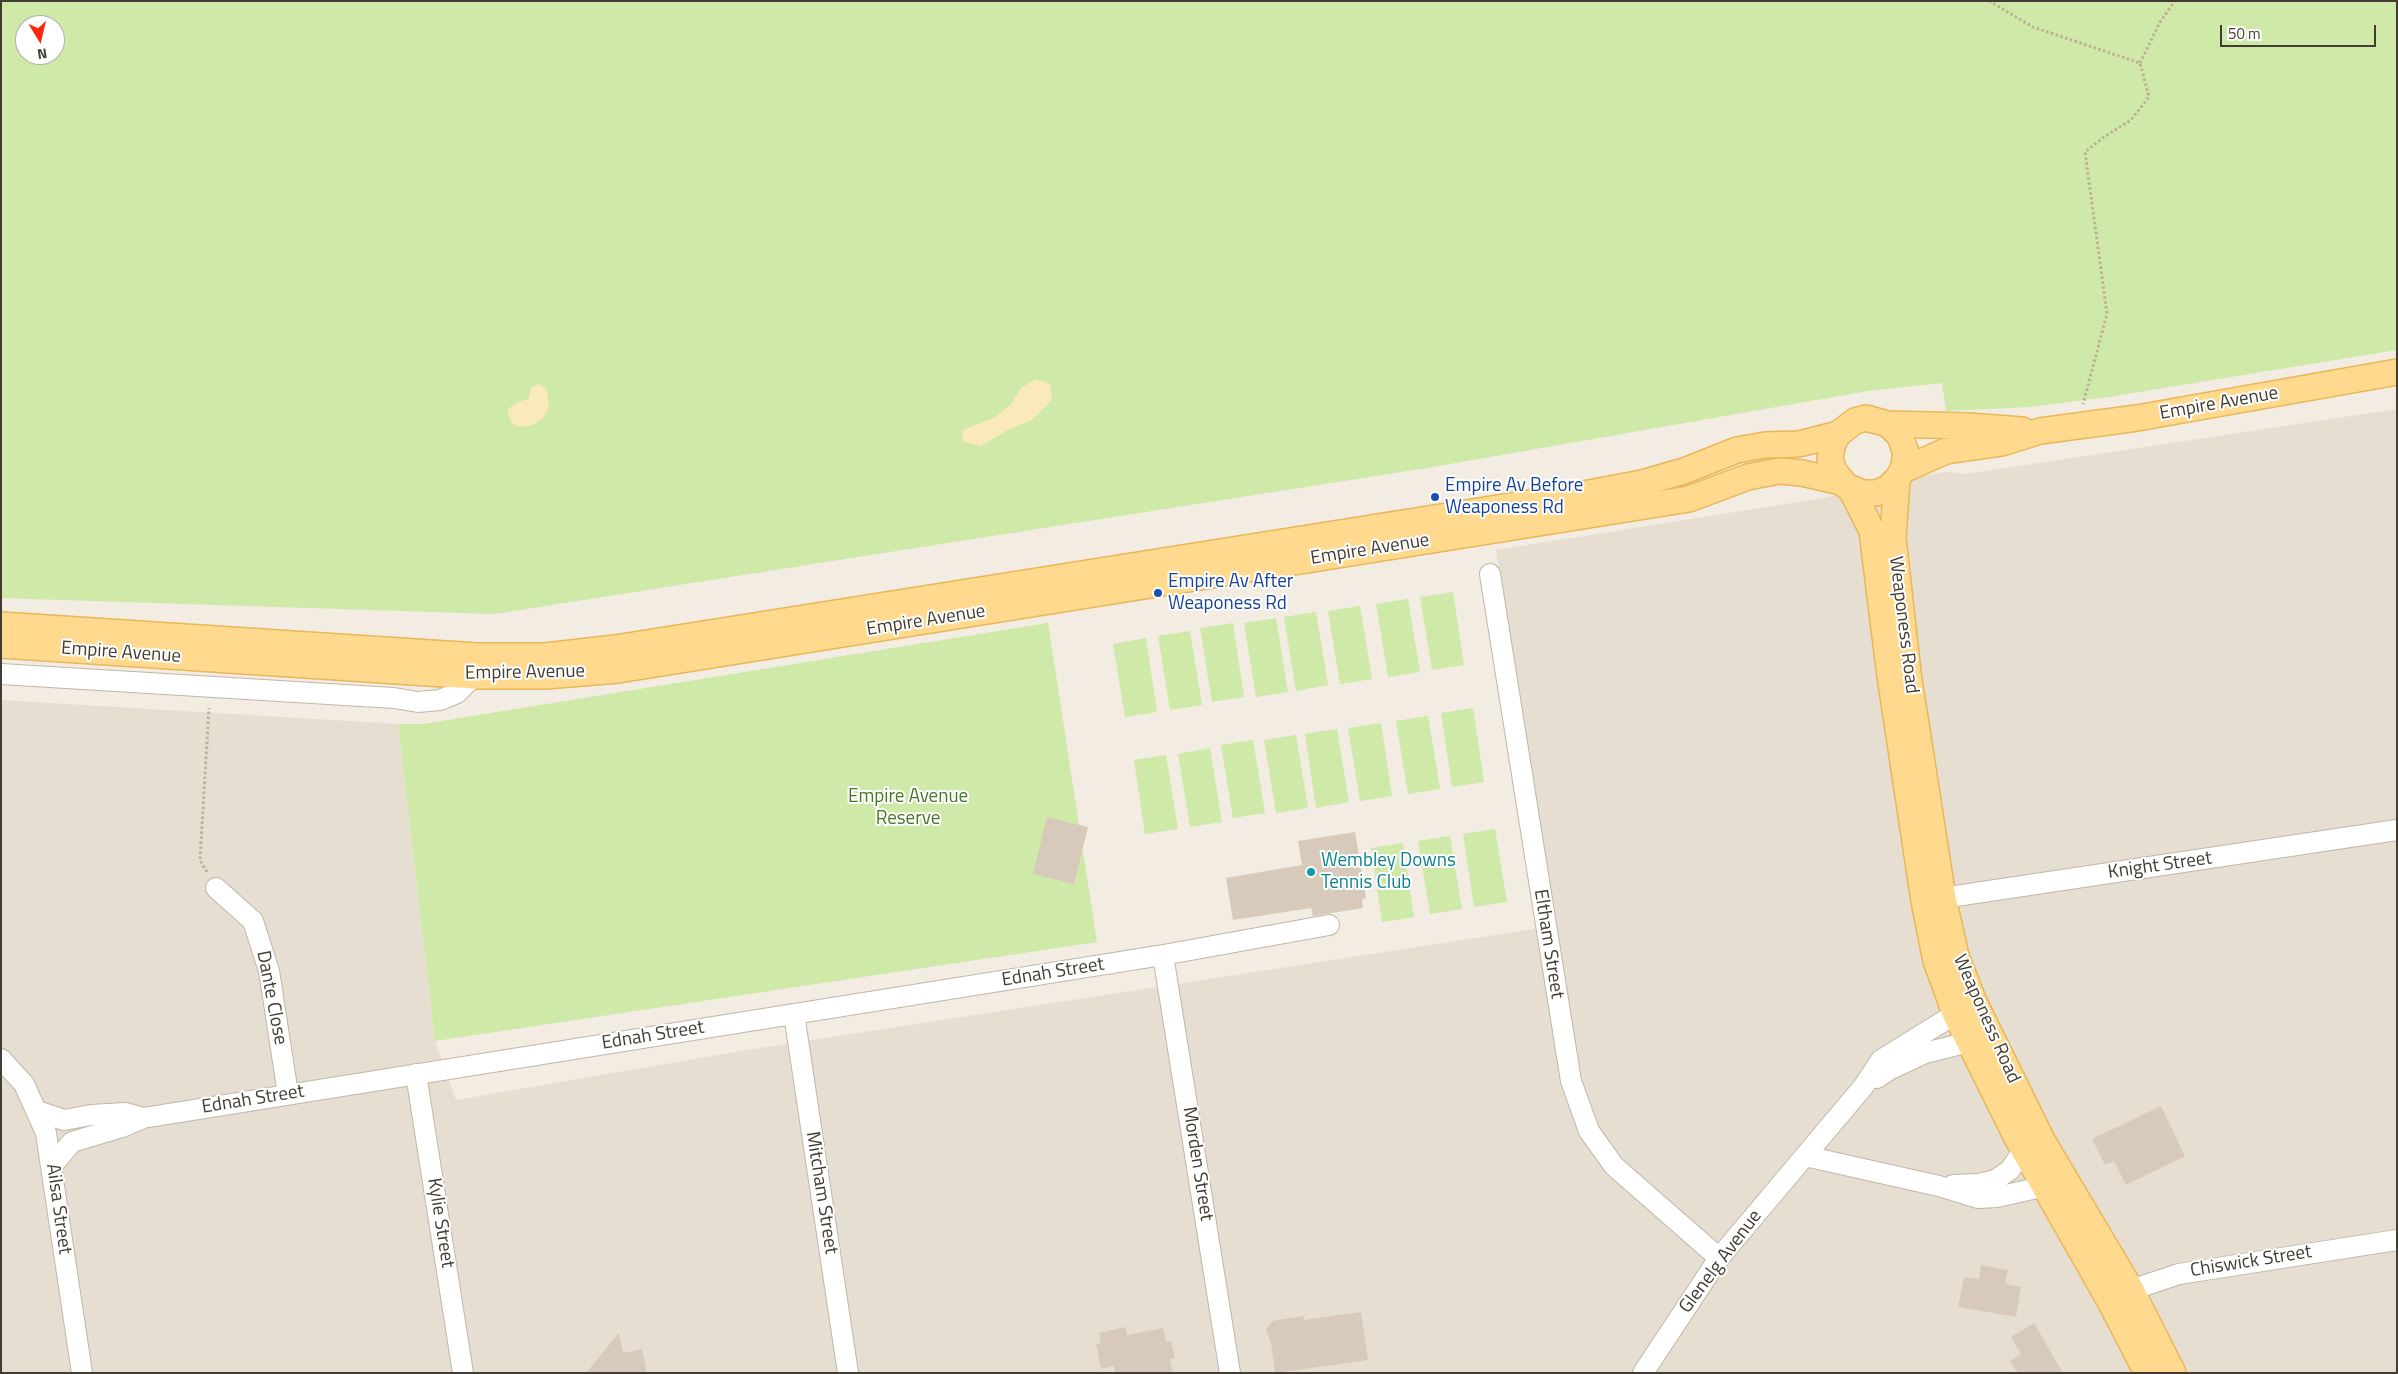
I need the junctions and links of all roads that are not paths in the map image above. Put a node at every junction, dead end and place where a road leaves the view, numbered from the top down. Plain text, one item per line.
1 (2397, 372) edge
2 (1888, 424) junction
3 (2040, 431) junction
4 (1838, 434) junction
5 (1900, 474) junction
6 (1846, 486) junction
7 (1490, 574) dead end
8 (1, 625) edge
9 (1, 645) edge
10 (1, 674) edge
11 (474, 676) junction
12 (2397, 830) edge
13 (216, 888) dead end
14 (1933, 899) junction
15 (1329, 925) dead end
16 (1163, 955) junction
17 (1965, 1008) junction
18 (794, 1014) junction
19 (1978, 1035) junction
20 (1, 1059) edge
21 (416, 1074) junction
22 (1863, 1087) junction
23 (288, 1094) junction
24 (37, 1111) junction
25 (143, 1118) junction
26 (2034, 1147) junction
27 (1805, 1156) junction
28 (51, 1167) junction
29 (2053, 1179) junction
30 (1939, 1186) junction
31 (2397, 1240) edge
32 (1719, 1258) junction
33 (2121, 1296) junction
34 (82, 1373) edge
35 (463, 1373) edge
36 (848, 1373) edge
37 (1230, 1373) edge
38 (1643, 1373) edge
39 (2147, 1373) edge
40 (2173, 1373) edge

1 - 3 main road, Empire Avenue
2 - 3 main road, Empire Avenue
2 - 4 main road, Empire Avenue
2 - 5 main road
3 - 5 main road, Empire Avenue
4 - 6 main road
4 - 8 main road, Empire Avenue
5 - 6 main road, Empire Avenue
5 - 14 main road, Weaponess Road
6 - 11 main road, Empire Avenue
6 - 14 main road, Weaponess Road
7 - 32 street, Eltham Street
9 - 11 main road, Empire Avenue
10 - 11 street
12 - 14 street, Knight Street
13 - 23 street, Dante Close
14 - 17 main road, Weaponess Road
15 - 16 street, Ednah Street
16 - 18 street, Ednah Street
16 - 37 street, Morden Street
17 - 19 main road, Weaponess Road
17 - 22 street, Glenelg Avenue
18 - 21 street, Ednah Street
18 - 36 street, Mitcham Street
19 - 22 street, Glenelg Avenue
19 - 26 main road, Weaponess Road
20 - 24 street, Ailsa Street
21 - 23 street, Ednah Street
21 - 35 street, Kylie Street
22 - 27 street, Glenelg Avenue
23 - 25 street, Ednah Street
24 - 25 street, Ednah Street
24 - 28 street, Ailsa Street
25 - 28 street, Ednah Street
26 - 29 main road, Weaponess Road
26 - 30 street
27 - 30 street
27 - 32 street, Glenelg Avenue
28 - 34 street, Ailsa Street
29 - 30 street
29 - 33 main road, Weaponess Road
31 - 33 street, Chiswick Street
32 - 38 street, Glenelg Avenue
33 - 39 main road, Weaponess Road
33 - 40 main road, Weaponess Road

